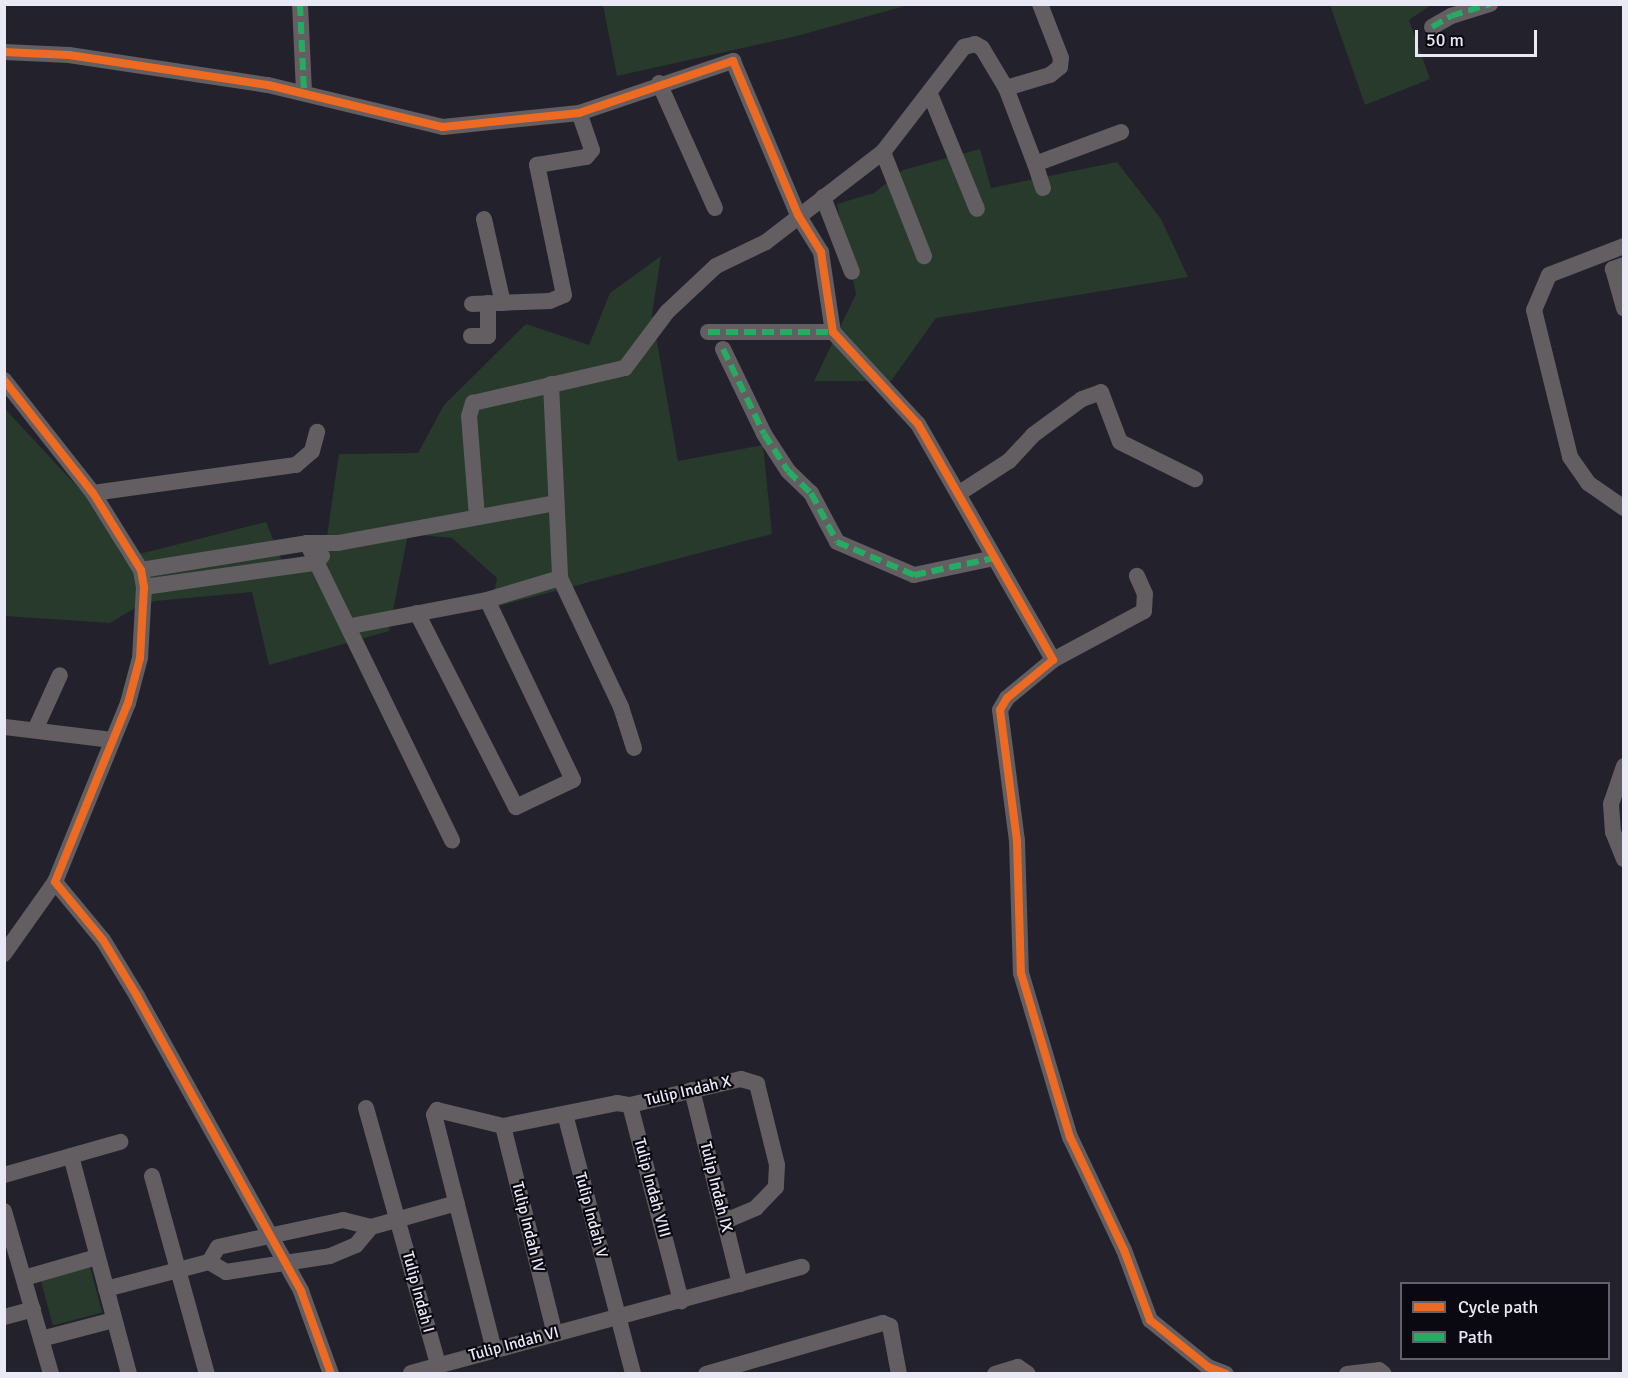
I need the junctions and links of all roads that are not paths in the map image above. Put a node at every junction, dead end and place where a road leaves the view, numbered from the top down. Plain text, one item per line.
1 (300, 4) edge
2 (1040, 4) edge
3 (1490, 4) edge
4 (1432, 27) dead end
5 (4, 52) edge
6 (659, 83) junction
7 (1006, 88) junction
8 (304, 93) junction
9 (930, 94) junction
10 (579, 113) junction
11 (1121, 132) dead end
12 (883, 152) junction
13 (1035, 164) junction
14 (1042, 188) dead end
15 (823, 197) junction
16 (715, 208) dead end
17 (977, 209) dead end
18 (798, 215) junction
19 (484, 219) dead end
20 (1623, 246) edge
21 (924, 256) dead end
22 (1623, 265) edge
23 (852, 272) dead end
24 (488, 304) junction
25 (1623, 308) edge
26 (708, 332) dead end
27 (833, 332) junction
28 (471, 336) dead end
29 (723, 350) dead end
30 (4, 380) edge
31 (551, 384) junction
32 (317, 432) dead end
33 (1195, 478) dead end
34 (961, 492) junction
35 (93, 493) junction
36 (556, 503) junction
37 (1623, 508) edge
38 (477, 517) junction
39 (307, 543) junction
40 (338, 543) junction
41 (994, 558) junction
42 (315, 562) junction
43 (1137, 576) dead end
44 (560, 578) junction
45 (142, 579) junction
46 (487, 600) junction
47 (417, 613) junction
48 (351, 626) junction
49 (1053, 660) junction
50 (60, 675) dead end
51 (5, 727) edge
52 (35, 730) junction
53 (112, 740) junction
54 (634, 747) dead end
55 (1623, 766) edge
56 (452, 840) dead end
57 (1623, 859) edge
58 (55, 882) junction
59 (4, 954) edge
60 (692, 1090) junction
61 (630, 1105) junction
62 (366, 1108) dead end
63 (565, 1114) junction
64 (499, 1125) junction
65 (120, 1142) dead end
66 (70, 1156) junction
67 (4, 1175) edge
68 (152, 1176) dead end
69 (456, 1203) junction
70 (4, 1211) edge
71 (399, 1220) junction
72 (726, 1221) junction
73 (371, 1227) junction
74 (271, 1237) junction
75 (98, 1257) junction
76 (209, 1262) junction
77 (285, 1262) junction
78 (802, 1267) dead end
79 (178, 1270) junction
80 (24, 1278) junction
81 (740, 1284) junction
82 (106, 1289) junction
83 (681, 1301) junction
84 (33, 1309) junction
85 (617, 1315) junction
86 (4, 1317) edge
87 (114, 1320) junction
88 (555, 1334) junction
89 (41, 1339) junction
90 (494, 1350) junction
91 (438, 1364) junction
92 (1026, 1371) edge
93 (411, 1373) edge
94 (51, 1374) edge
95 (129, 1374) edge
96 (207, 1374) edge
97 (331, 1374) edge
98 (633, 1374) edge
99 (706, 1374) edge
100 (899, 1374) edge
101 (995, 1374) edge
102 (1226, 1374) edge
103 (1347, 1374) edge
104 (1384, 1374) edge

1 - 8 street
2 - 7 street
3 - 4 street
5 - 8 street
6 - 10 street
6 - 16 street
6 - 18 street
7 - 9 street
7 - 13 street
8 - 10 street
9 - 12 street
9 - 17 street
10 - 24 street
11 - 13 street
12 - 15 street
12 - 21 street
13 - 14 street
15 - 18 street
15 - 23 street
18 - 27 street
18 - 31 street
19 - 24 street
20 - 37 street
22 - 25 street
24 - 28 street
26 - 27 street
27 - 34 street
29 - 41 street
30 - 35 street
31 - 36 street
31 - 38 street
32 - 35 street
33 - 34 street
34 - 41 street
35 - 45 street
36 - 38 street
36 - 44 street
38 - 40 street
39 - 40 street
39 - 42 street
39 - 45 street
40 - 42 street
41 - 49 street
42 - 45 street
42 - 48 street
43 - 49 street
44 - 46 street
44 - 54 street
45 - 53 street
46 - 47 street
46 - 47 street
47 - 48 street
48 - 56 street
49 - 102 street
50 - 52 street
51 - 52 street
52 - 53 street
53 - 58 street
55 - 57 street
58 - 59 street
58 - 74 street
60 - 61 street, Tulip Indah X
60 - 72 street, Tulip Indah IX
60 - 72 street, Tulip Indah X
61 - 63 street
61 - 83 street, Tulip Indah VIII
62 - 71 street, Tulip Indah I
63 - 64 street
63 - 85 street, Tulip Indah V
64 - 69 street
64 - 88 street, Tulip Indah IV
65 - 66 street
66 - 67 street
66 - 75 street
68 - 79 street
69 - 71 street
69 - 90 street
70 - 80 street
71 - 73 street
71 - 91 street, Tulip Indah I
72 - 81 street, Tulip Indah IX
73 - 74 street
73 - 77 street
74 - 76 street
74 - 77 street
75 - 80 street
75 - 82 street
76 - 77 street
76 - 79 street
77 - 97 street
78 - 81 street, Tulip Indah VI
79 - 82 street
79 - 96 street
80 - 84 street
81 - 83 street, Tulip Indah VI
82 - 87 street
83 - 85 street, Tulip Indah VI
84 - 86 street
84 - 89 street
85 - 88 street, Tulip Indah VI
85 - 98 street, Tulip Indah V
87 - 89 street
87 - 95 street
88 - 90 street, Tulip Indah VI
89 - 94 street
90 - 91 street, Tulip Indah VI
91 - 93 street, Tulip Indah VI
92 - 101 street
99 - 100 street
103 - 104 street

